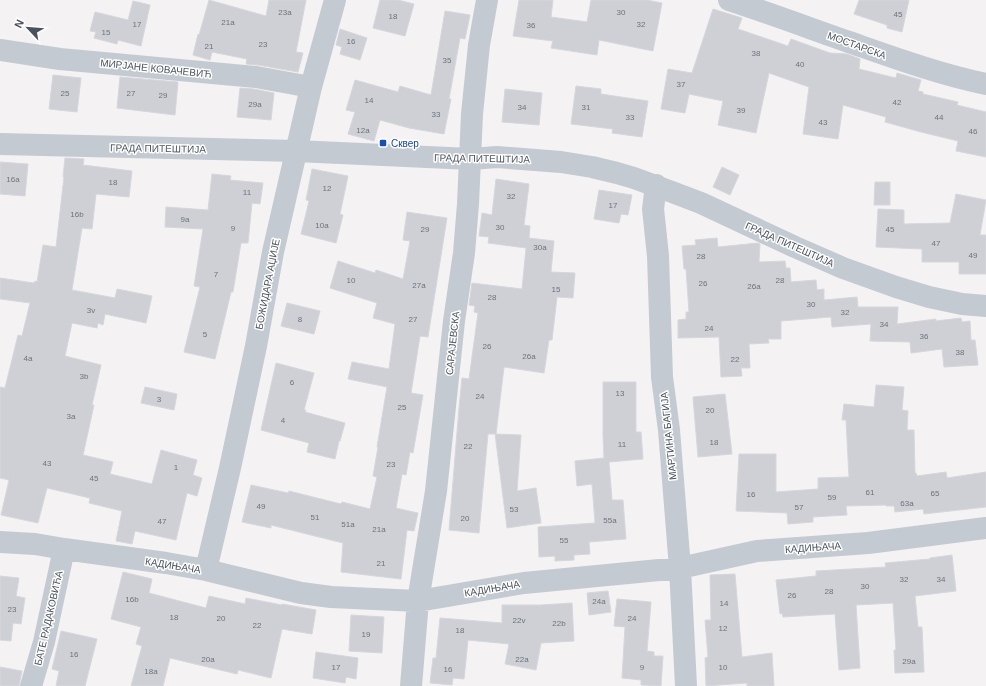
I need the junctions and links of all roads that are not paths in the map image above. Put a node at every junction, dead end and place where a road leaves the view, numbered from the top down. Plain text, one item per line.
1 (334, 0) edge
2 (487, 0) edge
3 (729, 0) edge
4 (772, 7) edge
5 (0, 50) edge
6 (986, 84) edge
7 (311, 87) junction
8 (0, 144) edge
9 (296, 151) junction
10 (470, 159) junction
11 (656, 185) junction
12 (986, 306) edge
13 (986, 528) edge
14 (0, 542) edge
15 (64, 549) junction
16 (680, 568) junction
17 (206, 570) junction
18 (418, 601) junction
19 (31, 686) edge
20 (411, 686) edge
21 (686, 686) edge

1 - 7 street, БОЖИДАРА АЏИЈЕ
2 - 10 street, САРАЈЕВСКА
3 - 4 street, МОСТАРСКА
4 - 6 street, МОСТАРСКА
5 - 7 street, МИРЈАНЕ КОВАЧЕВИЋ
7 - 9 street, БОЖИДАРА АЏИЈЕ
8 - 9 street, ГРАДА ПИТЕШТИЈА
9 - 10 street, ГРАДА ПИТЕШТИЈА
9 - 17 street, БОЖИДАРА АЏИЈЕ
10 - 11 street, ГРАДА ПИТЕШТИЈА
10 - 18 street, САРАЈЕВСКА
11 - 12 street, ГРАДА ПИТЕШТИЈА
11 - 16 street, МАРТИНА БАГИЈА
13 - 16 street, КАДИЊАЧА
14 - 15 street, КАДИЊАЧА
15 - 17 street, КАДИЊАЧА
15 - 19 street, БАТЕ РАДАКОВИЋА
16 - 18 street, КАДИЊАЧА
16 - 21 street, МАРТИНА БАГИЈА
17 - 18 street, КАДИЊАЧА
18 - 20 street, САРАЈЕВСКА

